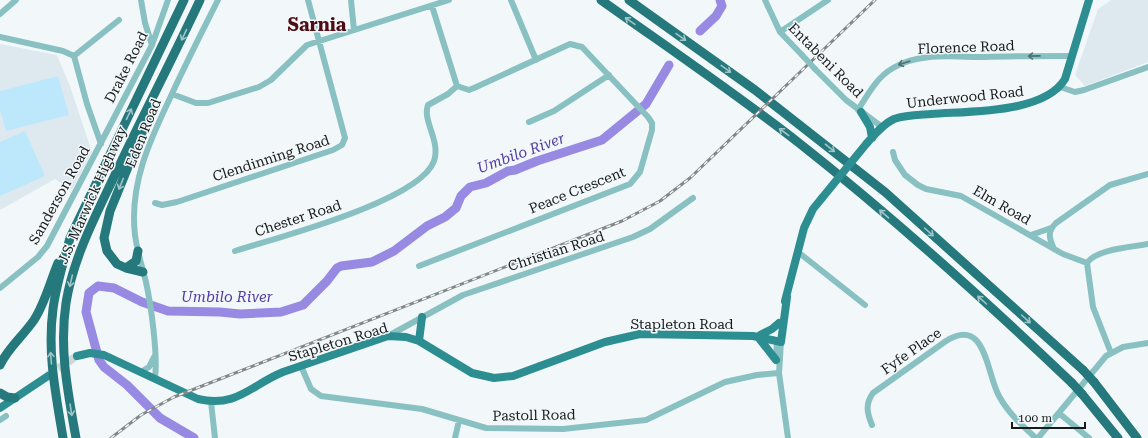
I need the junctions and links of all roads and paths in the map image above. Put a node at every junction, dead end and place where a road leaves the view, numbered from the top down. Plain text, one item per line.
1 (16, 0) edge
2 (141, 0) edge
3 (168, 0) edge
4 (180, 0) edge
5 (184, 0) edge
6 (200, 0) edge
7 (218, 0) edge
8 (308, 0) edge
9 (351, 0) edge
10 (449, 0) edge
11 (511, 0) edge
12 (601, 0) edge
13 (629, 0) edge
14 (765, 0) edge
15 (828, 0) edge
16 (1089, 0) edge
17 (436, 4) edge
18 (0, 14) edge
19 (119, 20) dead end
20 (354, 30) junction
21 (168, 31) junction
22 (780, 32) junction
23 (0, 37) edge
24 (319, 40) junction
25 (152, 45) junction
26 (74, 56) junction
27 (1073, 56) junction
28 (536, 60) junction
29 (1148, 67) edge
30 (167, 70) junction
31 (609, 75) junction
32 (457, 86) junction
33 (1060, 87) junction
34 (172, 94) junction
35 (860, 111) junction
36 (530, 122) dead end
37 (882, 127) junction
38 (870, 141) junction
39 (101, 144) junction
40 (893, 152) dead end
41 (1148, 174) edge
42 (693, 198) dead end
43 (155, 203) dead end
44 (1051, 228) junction
45 (1031, 235) junction
46 (70, 238) junction
47 (1148, 244) edge
48 (1054, 249) junction
49 (138, 251) junction
50 (235, 251) dead end
51 (798, 252) junction
52 (1087, 263) junction
53 (419, 266) dead end
54 (126, 268) junction
55 (143, 272) junction
56 (0, 288) edge
57 (787, 297) junction
58 (865, 305) dead end
59 (422, 317) junction
60 (779, 322) junction
61 (388, 336) junction
62 (757, 336) junction
63 (779, 338) junction
64 (419, 341) junction
65 (1148, 343) edge
66 (154, 353) junction
67 (1111, 353) junction
68 (76, 356) tunnel mouth
69 (776, 360) junction
70 (0, 365) edge
71 (301, 366) junction
72 (779, 371) junction
73 (141, 372) junction
74 (48, 376) tunnel mouth
75 (156, 378) junction
76 (0, 393) edge
77 (15, 398) junction
78 (211, 402) junction
79 (0, 408) edge
80 (1060, 414) junction
81 (6, 416) dead end
82 (0, 420) edge
83 (459, 421) junction
84 (872, 426) dead end
85 (63, 438) edge
86 (76, 438) edge
87 (215, 438) edge
88 (455, 438) edge
89 (788, 438) edge
90 (1037, 438) edge
91 (1089, 438) edge
92 (1118, 438) edge
93 (1137, 438) edge

1 - 18 street
2 - 25 street
3 - 25 street, Drake Road
4 - 21 highway
5 - 21 highway
6 -> 30 highway, J.S. Marwick Highway
7 - 34 street, Eden Road
8 - 24 street, Clendinning Road
9 - 20 street
10 - 17 street
11 - 28 street
92 -> 12 highway, bridge
13 -> 93 highway, bridge
14 - 22 street, Entabeni Road
15 - 22 street
16 - 27 main road
17 - 20 street
17 - 32 street
19 - 26 street
20 - 24 street
46 -> 21 highway, J.S. Marwick Highway
22 - 35 street, Entabeni Road, bridge
23 - 26 street
24 - 34 street
24 - 43 street, Clendinning Road
25 - 39 street, Drake Road
26 - 39 street
27 - 33 main road
27 -> 35 street, Florence Road
28 - 31 street, Peace Crescent
28 - 32 street
29 - 33 street
30 -> 54 highway
30 -> 86 highway, J.S. Marwick Highway
31 - 36 street
31 - 53 street, Peace Crescent
32 - 50 street, Chester Road
33 - 37 main road, Underwood Road
34 - 49 street, Eden Road
35 - 37 street, Entabeni Road
35 - 38 main road
37 - 38 main road, Underwood Road
38 - 51 main road, Underwood Road, bridge
39 - 56 street, Sanderson Road
40 - 45 street, Elm Road
41 - 44 street
42 - 59 street, Christian Road
44 - 45 street
44 - 48 street
45 - 48 street, Elm Road
46 - 70 highway
85 -> 46 highway, J.S. Marwick Highway
47 - 52 street
48 - 52 street, Elm Road
49 - 54 highway
49 - 55 street, Eden Road
51 - 57 main road, Underwood Road
51 - 58 street
52 - 67 street
54 - 55 highway
55 - 66 street, Eden Road
57 - 60 main road, Underwood Road
57 - 63 main road, Underwood Road
59 - 61 street, Christian Road
59 - 64 main road
60 - 62 main road
60 - 63 main road, Underwood Road
61 - 64 main road, Stapleton Road
61 - 71 main road, Stapleton Road
62 - 63 main road, Stapleton Road
62 - 64 main road, Stapleton Road
62 - 69 main road
63 - 69 street, Underwood Road
63 - 72 street, Underwood Road
65 - 67 street
66 - 73 street
66 - 75 street, Eden Road
67 - 80 street
68 - 73 main road, Stapleton Road
69 - 72 street, Underwood Road
71 - 78 main road, Stapleton Road
71 - 83 street, Pastoll Road
72 - 83 street, Pastoll Road
72 - 89 street, Underwood Road
73 - 75 main road, Stapleton Road
74 - 77 main road
75 - 78 main road, Stapleton Road
76 - 77 highway
77 - 79 main road
78 - 87 street
80 - 90 street
80 - 91 street
81 - 82 street
83 - 88 street
84 - 90 street, Fyfe Place

